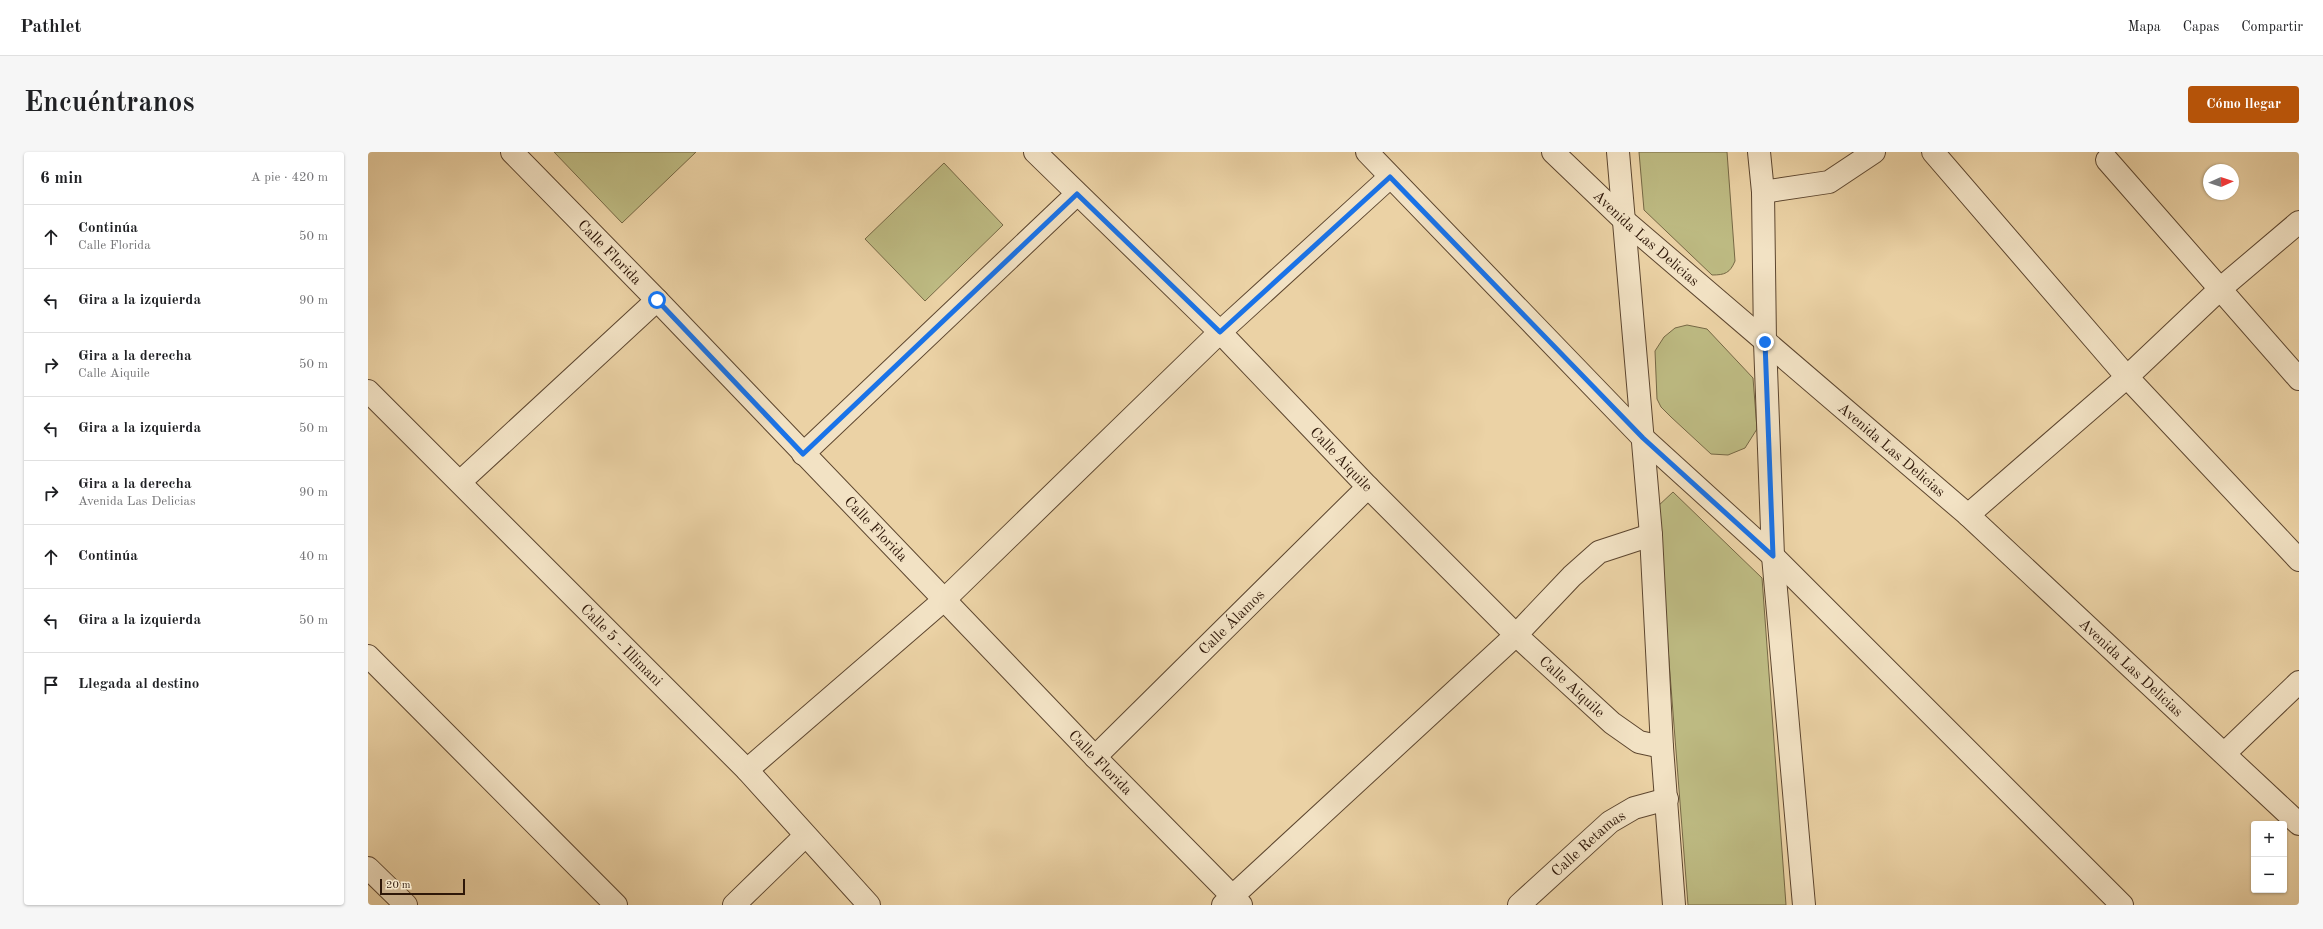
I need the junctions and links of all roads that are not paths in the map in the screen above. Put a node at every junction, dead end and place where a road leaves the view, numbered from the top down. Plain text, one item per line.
1 (512, 152) edge
2 (1035, 152) edge
3 (1367, 152) edge
4 (1553, 152) edge
5 (1618, 152) edge
6 (1759, 152) edge
7 (1874, 152) edge
8 (1932, 152) edge
9 (2107, 160) dead end
10 (1390, 177) junction
11 (1763, 192) junction
12 (1077, 194) junction
13 (1625, 221) junction
14 (2299, 222) edge
15 (2220, 289) junction
16 (657, 300) junction
17 (1220, 332) junction
18 (1765, 342) junction
19 (2127, 377) junction
20 (2299, 378) edge
21 (368, 391) edge
22 (1643, 438) junction
23 (803, 454) junction
24 (460, 482) junction
25 (1368, 487) junction
26 (1968, 515) junction
27 (1651, 535) junction
28 (1773, 556) junction
29 (2299, 560) edge
30 (945, 599) junction
31 (1516, 635) junction
32 (368, 656) edge
33 (2299, 682) edge
34 (1662, 747) junction
35 (2224, 753) junction
36 (1095, 757) junction
37 (746, 770) junction
38 (1667, 799) junction
39 (2299, 824) edge
40 (805, 836) junction
41 (368, 868) edge
42 (1232, 902) edge
43 (406, 905) edge
44 (616, 905) edge
45 (734, 905) edge
46 (869, 905) edge
47 (1519, 905) edge
48 (1674, 905) edge
49 (1804, 905) edge
50 (2122, 905) edge

1 - 16 street, Calle Florida
2 - 12 street, Calle Aiquile
3 - 10 street
4 - 13 street, Avenida Las Delicias
5 - 13 street
6 - 11 street
7 - 11 street
8 - 19 street
9 - 15 street
10 - 17 street
10 - 22 street
11 - 18 street
12 - 17 street, Calle Aiquile
12 - 23 street
13 - 18 street, Avenida Las Delicias
13 - 22 street
14 - 15 street
15 - 19 street
15 - 20 street
16 - 23 street, Calle Florida
16 - 24 street
17 - 25 street, Calle Aiquile
17 - 30 street
18 - 26 street, Avenida Las Delicias
18 - 28 street
19 - 26 street
19 - 29 street
21 - 24 street, Calle 5 - Illimani
22 - 27 street
22 - 28 street
23 - 30 street, Calle Florida
24 - 37 street, Calle 5 - Illimani
25 - 31 street, Calle Aiquile
25 - 36 street, Calle Álamos
26 - 35 street, Avenida Las Delicias
27 - 31 street
27 - 34 street
28 - 49 street
28 - 50 street
30 - 36 street, Calle Florida
30 - 37 street
31 - 34 street, Calle Aiquile
31 - 42 street
32 - 44 street
33 - 35 street
34 - 38 street
35 - 39 street, Avenida Las Delicias
36 - 42 street, Calle Florida
37 - 40 street, Calle 5 - Illimani
38 - 47 street, Calle Retamas
38 - 48 street
40 - 45 street
40 - 46 street, Calle 5 - Illimani
41 - 43 street

